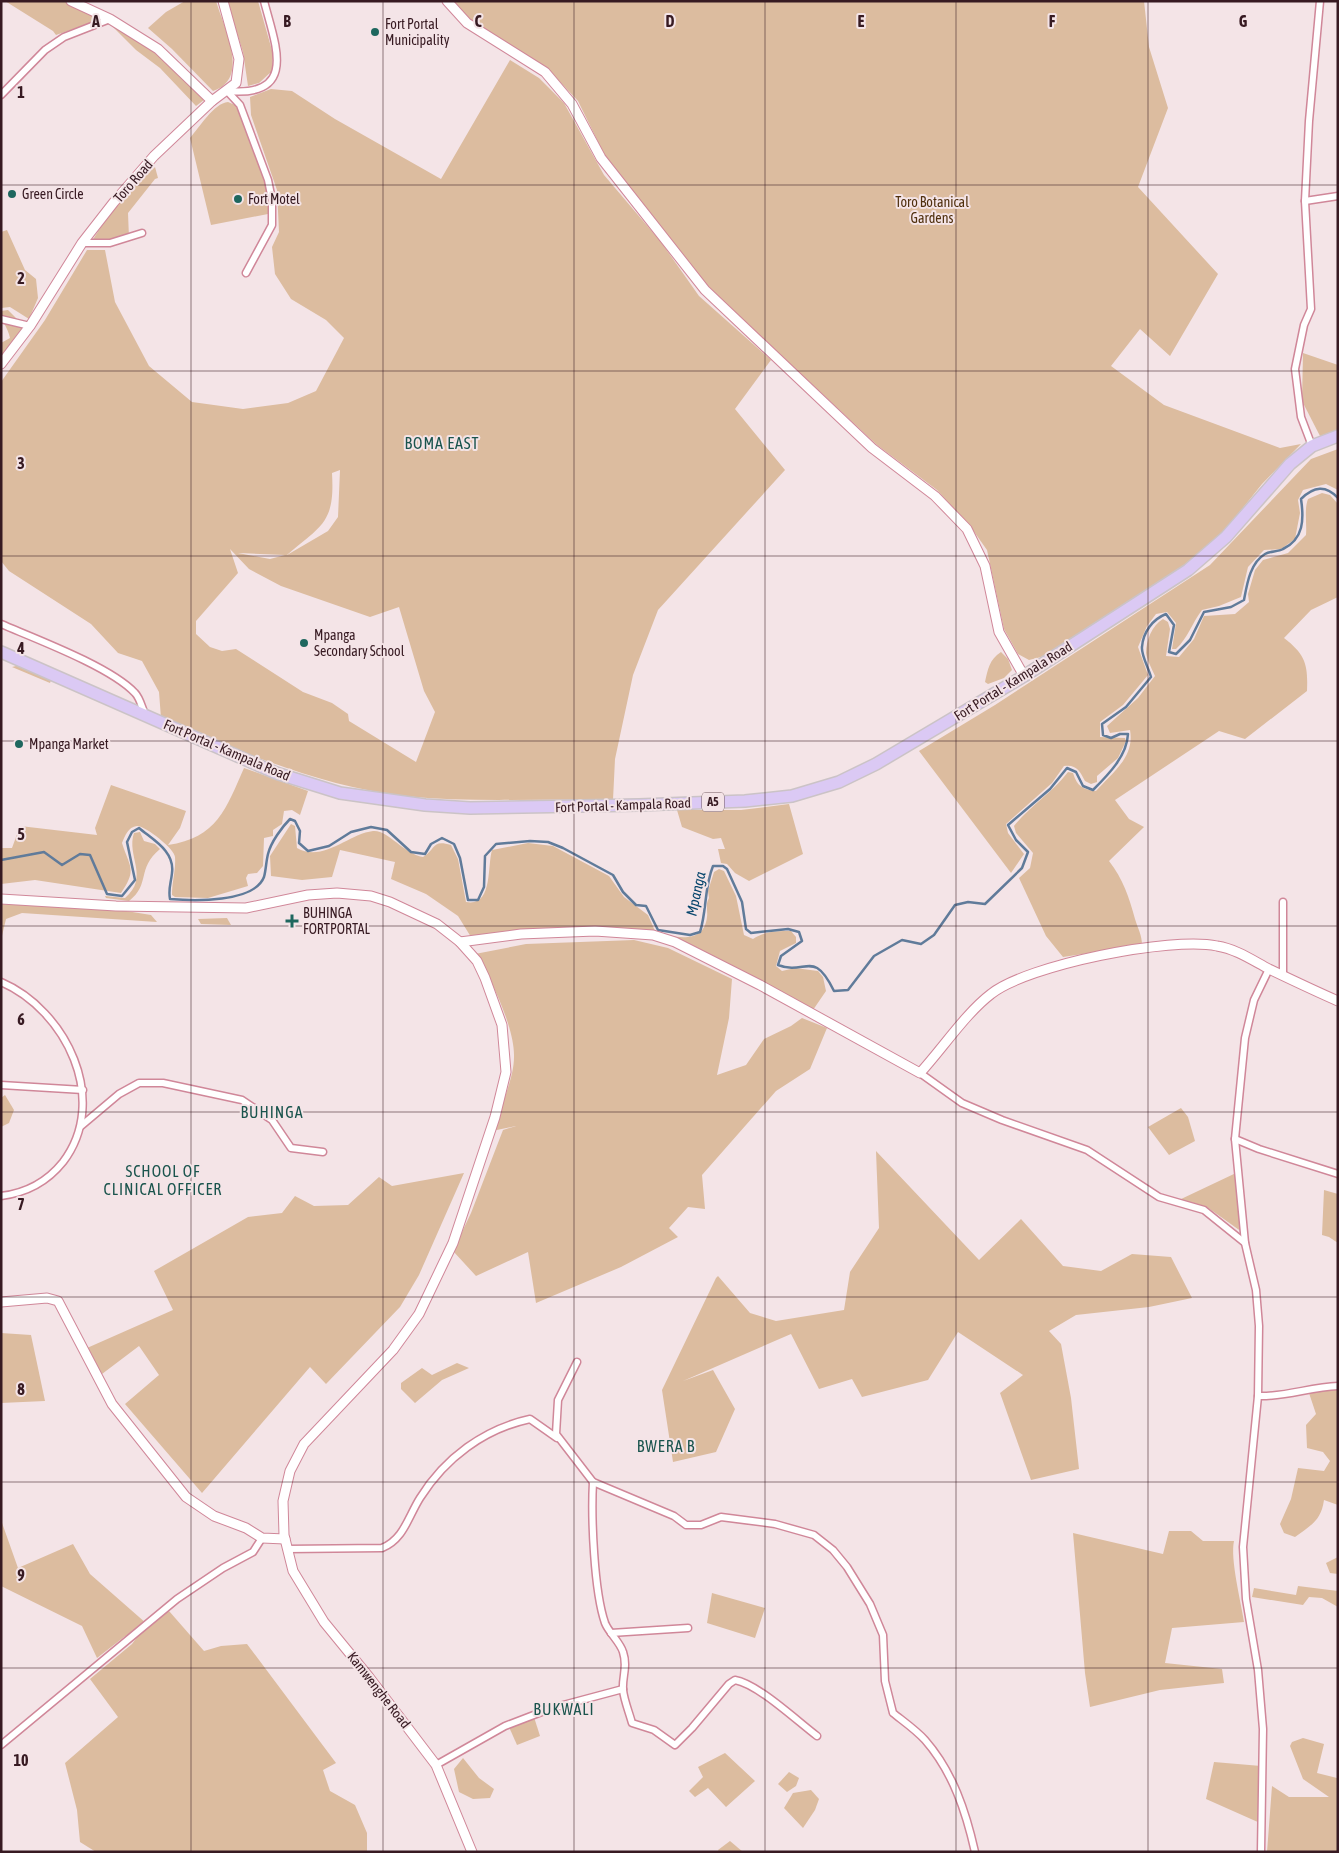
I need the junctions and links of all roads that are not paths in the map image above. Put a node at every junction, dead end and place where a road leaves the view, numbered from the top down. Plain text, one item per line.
1 (71, 1) edge
2 (223, 1) edge
3 (264, 1) edge
4 (447, 1) edge
5 (1320, 1) edge
6 (110, 19) junction
7 (227, 91) junction
8 (1, 95) edge
9 (212, 101) junction
10 (1338, 196) edge
11 (1305, 201) junction
12 (142, 233) dead end
13 (82, 243) junction
14 (246, 273) dead end
15 (1, 319) edge
16 (30, 326) junction
17 (1, 364) edge
18 (1338, 436) edge
19 (1312, 446) junction
20 (1, 624) edge
21 (1, 652) edge
22 (1024, 676) junction
23 (145, 716) junction
24 (1, 899) edge
25 (1283, 902) dead end
26 (460, 942) junction
27 (1270, 969) junction
28 (1283, 975) junction
29 (1, 982) edge
30 (1338, 1001) edge
31 (920, 1073) junction
32 (1, 1084) edge
33 (83, 1090) junction
34 (81, 1126) junction
35 (1235, 1139) junction
36 (323, 1152) dead end
37 (1338, 1174) edge
38 (1, 1196) edge
39 (1245, 1243) junction
40 (1, 1302) edge
41 (577, 1362) dead end
42 (1338, 1386) edge
43 (1258, 1396) junction
44 (557, 1438) junction
45 (593, 1482) junction
46 (284, 1535) junction
47 (262, 1538) junction
48 (286, 1549) junction
49 (688, 1628) dead end
50 (611, 1633) junction
51 (623, 1689) junction
52 (817, 1736) dead end
53 (1, 1745) edge
54 (436, 1765) junction
55 (472, 1852) edge
56 (975, 1852) edge
57 (1261, 1852) edge

1 - 6 main road
2 - 7 main road, Toro Road
3 - 7 street
4 - 22 main road
5 - 11 street
6 - 8 street
6 - 9 main road
7 - 9 main road, Toro Road
7 - 14 street
9 - 13 main road, Toro Road
10 - 11 street
11 - 19 street
12 - 13 street
13 - 16 main road, Toro Road
15 - 16 street
16 - 17 main road, Toro Road
18 - 19 highway, Fort Portal - Kampala Road / A5
19 - 22 highway, Fort Portal - Kampala Road / A5
20 - 23 street
21 - 23 highway, Fort Portal - Kampala Road / A5
22 - 23 highway, Fort Portal - Kampala Road / A5
24 - 26 main road, Kamwenghe Road
25 - 28 street
26 - 31 main road
26 - 46 main road, Kamwenghe Road
27 - 28 main road
27 - 31 main road
27 - 35 street
28 - 30 main road
29 - 33 street
31 - 39 street
32 - 33 street
33 - 34 street
34 - 36 street
34 - 38 street
35 - 37 street
35 - 39 street
39 - 43 street
40 - 47 main road
41 - 44 street
42 - 43 street
43 - 57 street
44 - 45 street
44 - 48 street
45 - 50 street
45 - 56 street
46 - 47 main road
46 - 48 main road, Kamwenghe Road
47 - 53 street
48 - 54 main road, Kamwenghe Road
49 - 50 street
50 - 51 street
51 - 52 street
51 - 54 street
54 - 55 main road, Kamwenghe Road

